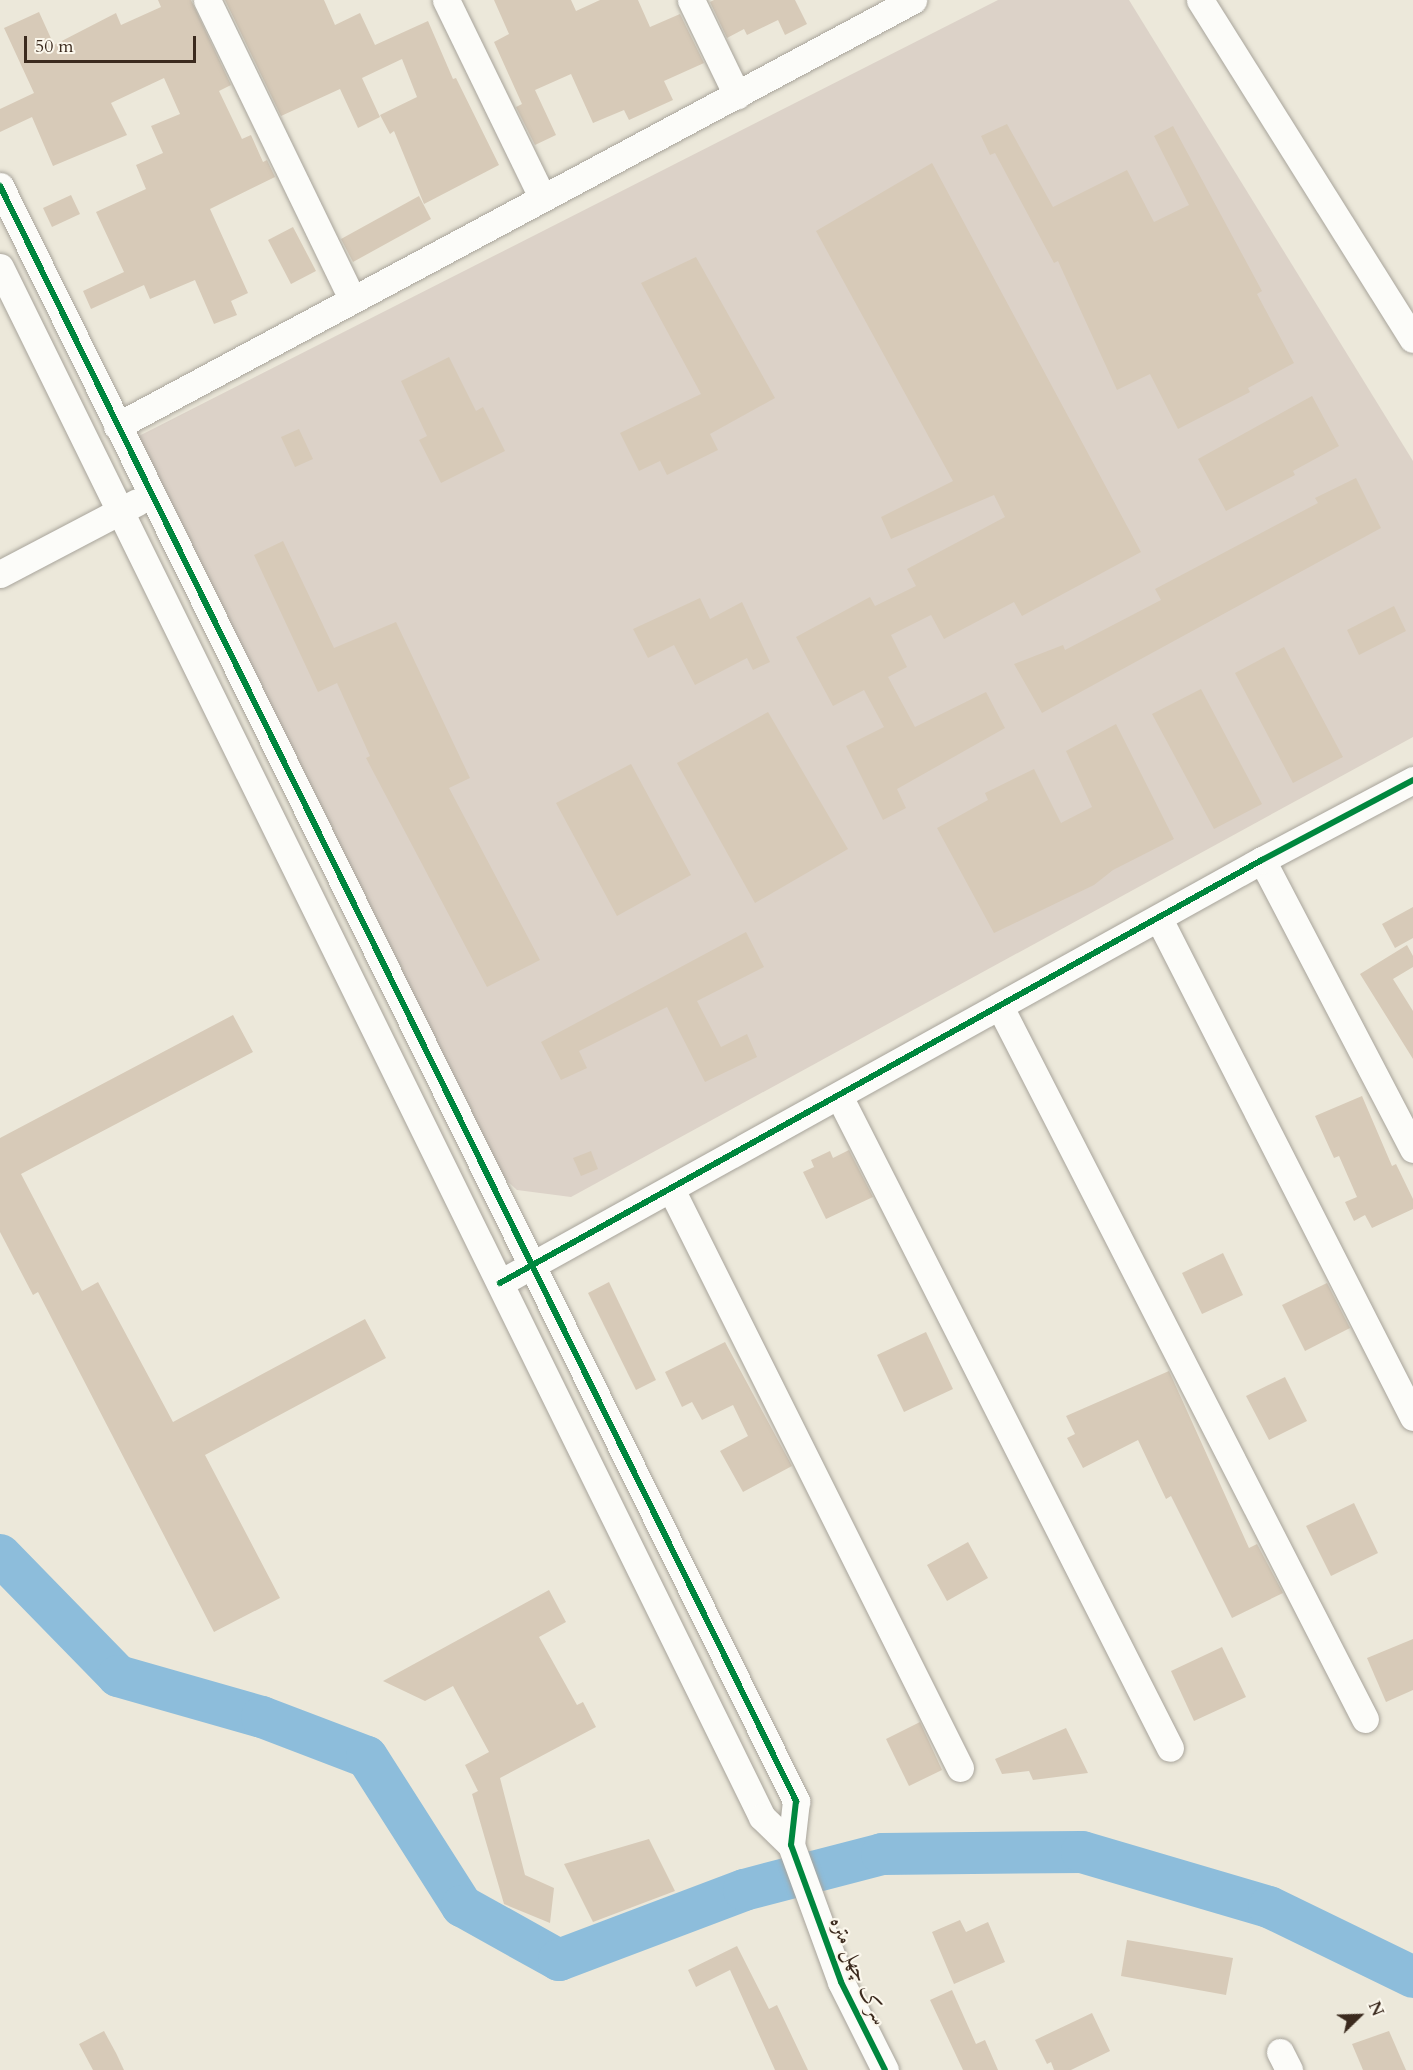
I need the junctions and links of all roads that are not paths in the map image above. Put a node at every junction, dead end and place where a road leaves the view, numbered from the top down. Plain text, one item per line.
1 (207, 0) edge
2 (446, 0) edge
3 (691, 0) edge
4 (913, 0) edge
5 (1200, 0) edge
6 (737, 94) junction
7 (0, 186) edge
8 (542, 197) junction
9 (0, 267) edge
10 (352, 299) junction
11 (1413, 339) edge
12 (117, 426) junction
13 (152, 494) junction
14 (120, 510) junction
15 (0, 574) edge
16 (1413, 780) edge
17 (1262, 860) junction
18 (1159, 919) junction
19 (1000, 1007) junction
20 (839, 1096) junction
21 (1413, 1149) edge
22 (671, 1190) junction
23 (534, 1265) junction
24 (500, 1283) junction
25 (1413, 1417) edge
26 (1365, 1719) dead end
27 (1170, 1748) dead end
28 (960, 1767) dead end
29 (791, 1845) junction
30 (885, 2070) edge

1 - 10 street
2 - 8 street
3 - 6 street
4 - 6 street
5 - 11 street
6 - 8 street
7 - 12 street
8 - 10 street
9 - 14 street
10 - 12 street
12 - 13 street
13 - 14 street
13 - 23 street
14 - 15 street
14 - 24 street
16 - 17 street
17 - 18 street
17 - 21 street
18 - 19 street
18 - 25 street
19 - 20 street
19 - 26 street
20 - 22 street
20 - 27 street
22 - 23 street
22 - 28 street
23 - 24 street
23 - 29 street
24 - 29 street
29 - 30 street, سرک چهل متره

